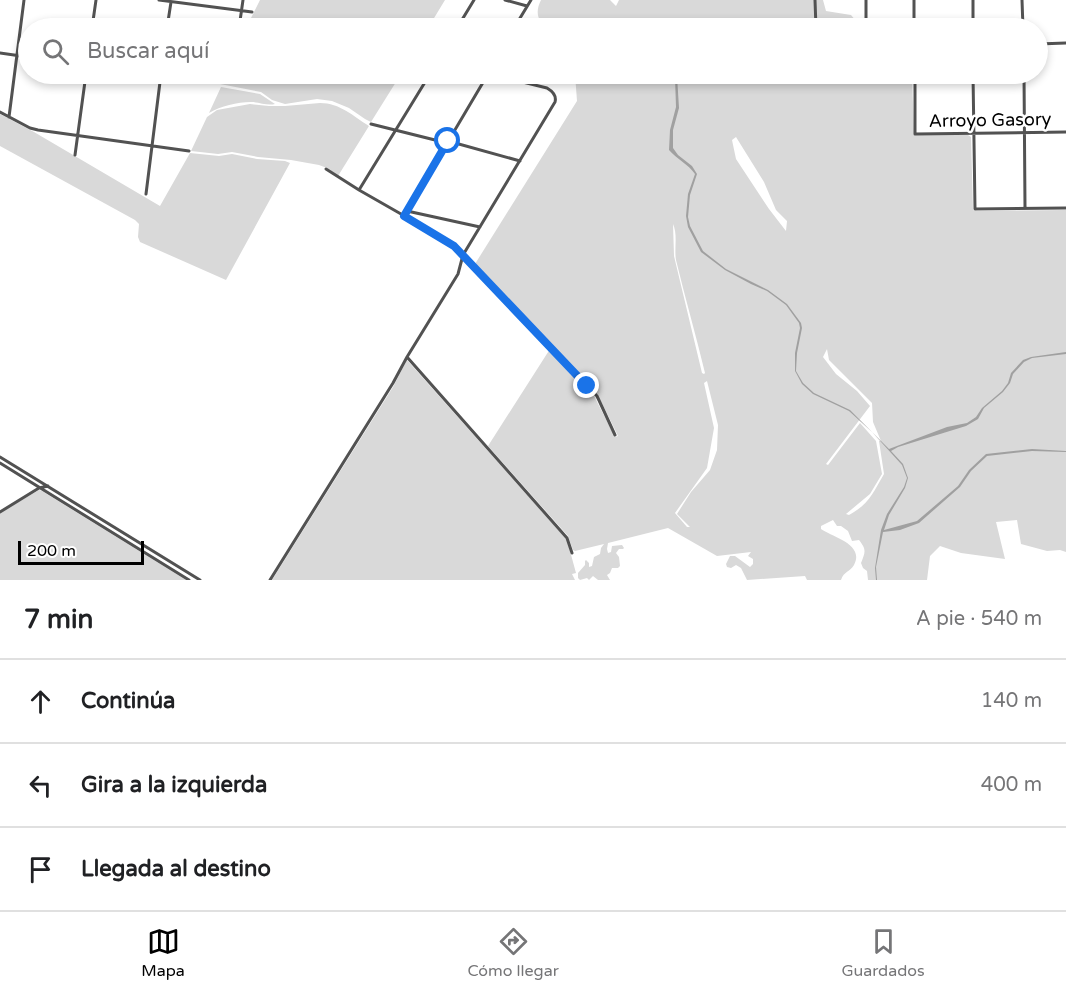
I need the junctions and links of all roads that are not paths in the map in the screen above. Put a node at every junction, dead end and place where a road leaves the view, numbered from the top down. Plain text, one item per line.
1 (24, 0) edge
2 (96, 0) edge
3 (159, 0) edge
4 (243, 0) edge
5 (474, 0) edge
6 (505, 0) edge
7 (531, 0) edge
8 (815, 0) edge
9 (866, 0) edge
10 (914, 0) edge
11 (973, 0) edge
12 (1022, 0) edge
13 (171, 1) edge
14 (528, 6) junction
15 (241, 10) junction
16 (252, 12) dead end
17 (21, 18) edge
18 (93, 18) edge
19 (168, 18) edge
20 (240, 18) edge
21 (463, 18) edge
22 (520, 18) edge
23 (816, 18) edge
24 (866, 18) edge
25 (914, 18) edge
26 (973, 18) edge
27 (1023, 18) edge
28 (18, 42) edge
29 (1048, 44) edge
30 (1066, 44) edge
31 (0, 53) edge
32 (16, 56) junction
33 (85, 84) edge
34 (159, 84) edge
35 (424, 84) edge
36 (483, 84) edge
37 (530, 84) edge
38 (915, 84) edge
39 (973, 84) edge
40 (1024, 84) edge
41 (0, 112) edge
42 (9, 117) junction
43 (371, 124) dead end
44 (396, 130) junction
45 (1066, 132) edge
46 (1025, 133) junction
47 (974, 134) junction
48 (78, 136) junction
49 (447, 142) junction
50 (152, 146) junction
51 (189, 151) dead end
52 (75, 155) dead end
53 (520, 161) junction
54 (326, 169) dead end
55 (359, 190) junction
56 (146, 194) dead end
57 (1025, 208) junction
58 (1066, 208) edge
59 (406, 211) junction
60 (404, 216) junction
61 (480, 227) junction
62 (464, 255) junction
63 (407, 357) junction
64 (615, 435) dead end
65 (0, 457) edge
66 (0, 463) edge
67 (48, 486) junction
68 (39, 488) junction
69 (0, 512) edge
70 (572, 553) dead end
71 (189, 580) edge
72 (200, 580) edge
73 (270, 580) edge

1 - 17 street
2 - 18 street
3 - 13 street
4 - 15 street
5 - 21 street
6 - 14 street
7 - 14 street
8 - 23 street
9 - 24 street
10 - 25 street
11 - 26 street
12 - 27 street
13 - 15 street
13 - 19 street
14 - 22 street
15 - 16 street
15 - 20 street
28 - 32 street
29 - 30 street
31 - 32 street
32 - 42 street
33 - 48 street
34 - 50 street
35 - 44 street
36 - 49 street
37 - 53 street
38 - 47 street, Arroyo Gasory
39 - 47 street
40 - 46 street
41 - 42 street
42 - 48 street
43 - 44 street
44 - 49 street
44 - 55 street
45 - 46 street, Arroyo Gasory
46 - 47 street, Arroyo Gasory
46 - 57 street
47 - 57 street
48 - 50 street
48 - 52 street
49 - 53 street
49 - 59 street
50 - 51 street
50 - 56 street
53 - 61 street
54 - 55 street
55 - 60 street
57 - 58 street
59 - 60 street
59 - 61 street
60 - 62 street
61 - 62 street
62 - 63 street
62 - 64 street
63 - 70 street
63 - 73 street
65 - 67 street
66 - 68 street
67 - 68 street
67 - 72 street
68 - 69 street
68 - 71 street

